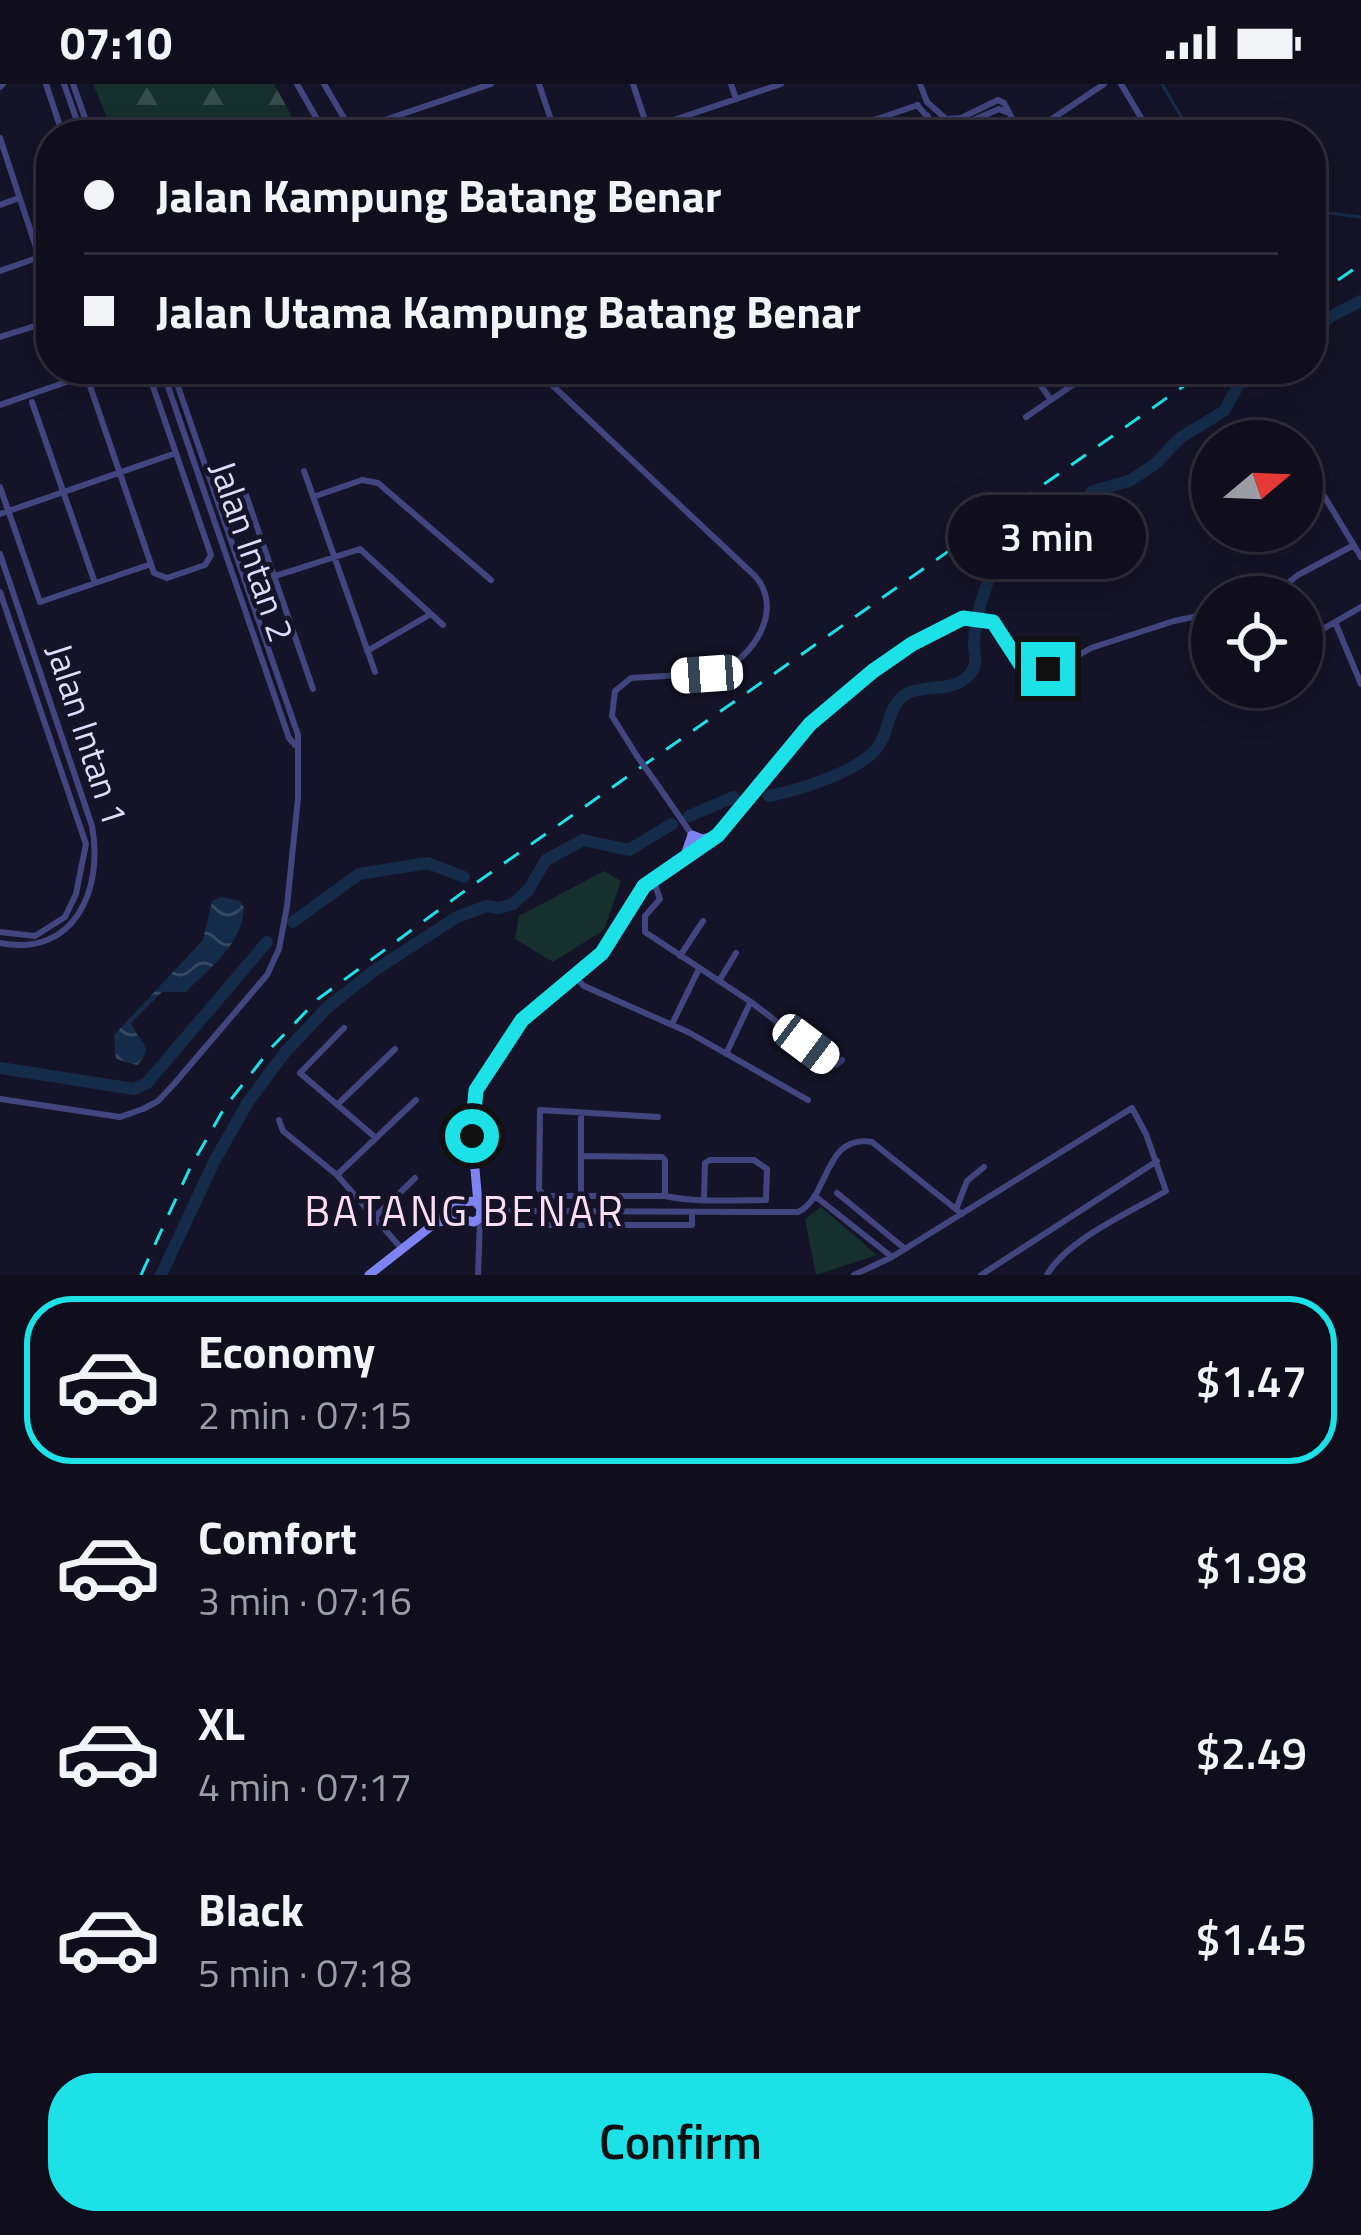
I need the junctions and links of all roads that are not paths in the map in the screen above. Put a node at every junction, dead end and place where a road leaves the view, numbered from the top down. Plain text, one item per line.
1 (46, 84) edge
2 (64, 84) edge
3 (74, 84) edge
4 (297, 84) edge
5 (324, 84) edge
6 (491, 84) edge
7 (538, 84) edge
8 (633, 84) edge
9 (730, 84) edge
10 (781, 84) edge
11 (920, 84) edge
12 (1104, 84) edge
13 (1121, 84) edge
14 (736, 99) junction
15 (927, 102) junction
16 (917, 105) junction
17 (1009, 113) junction
18 (927, 115) junction
19 (58, 120) edge
20 (77, 120) edge
21 (86, 120) edge
22 (317, 120) edge
23 (345, 120) edge
24 (390, 120) edge
25 (551, 120) edge
26 (645, 120) edge
27 (674, 120) edge
28 (874, 120) edge
29 (925, 120) edge
30 (932, 120) edge
31 (973, 120) edge
32 (1014, 120) edge
33 (1048, 120) edge
34 (1142, 120) edge
35 (0, 138) edge
36 (20, 198) junction
37 (0, 205) edge
38 (36, 245) edge
39 (36, 258) edge
40 (0, 271) edge
41 (36, 326) edge
42 (0, 337) edge
43 (51, 384) edge
44 (89, 384) edge
45 (152, 384) edge
46 (168, 384) edge
47 (177, 384) edge
48 (552, 384) edge
49 (1040, 384) edge
50 (1074, 384) edge
51 (1051, 400) junction
52 (32, 402) dead end
53 (0, 405) edge
54 (1026, 417) dead end
55 (176, 453) junction
56 (304, 471) dead end
57 (120, 472) junction
58 (0, 487) edge
59 (64, 492) junction
60 (245, 492) dead end
61 (1323, 494) edge
62 (313, 496) junction
63 (4, 512) edge
64 (1354, 545) junction
65 (0, 554) edge
66 (334, 556) junction
67 (1361, 557) edge
68 (151, 563) junction
69 (274, 576) junction
70 (1297, 576) edge
71 (491, 580) dead end
72 (95, 583) junction
73 (242, 586) junction
74 (0, 592) edge
75 (16, 599) junction
76 (2, 605) edge
77 (1361, 607) edge
78 (431, 614) junction
79 (1191, 617) edge
80 (978, 618) joint
81 (1335, 622) junction
82 (443, 625) dead end
83 (1323, 629) edge
84 (368, 651) junction
85 (375, 672) dead end
86 (1361, 684) edge
87 (314, 689) dead end
88 (692, 835) junction
89 (718, 835) junction
90 (701, 848) junction
91 (684, 859) junction
92 (652, 878) junction
93 (703, 921) dead end
94 (0, 932) edge
95 (0, 943) edge
96 (736, 953) dead end
97 (680, 956) junction
98 (699, 969) junction
99 (574, 976) junction
100 (719, 982) junction
101 (751, 1002) junction
102 (671, 1024) junction
103 (344, 1028) dead end
104 (395, 1049) dead end
105 (726, 1054) junction
106 (842, 1060) dead end
107 (0, 1099) edge
108 (416, 1100) dead end
109 (808, 1100) dead end
110 (337, 1106) junction
111 (581, 1114) junction
112 (658, 1117) dead end
113 (278, 1120) dead end
114 (376, 1138) junction
115 (581, 1156) junction
116 (1156, 1161) junction
117 (984, 1167) dead end
118 (474, 1174) junction
119 (337, 1175) junction
120 (415, 1178) dead end
121 (837, 1193) dead end
122 (665, 1196) junction
123 (814, 1196) junction
124 (581, 1197) junction
125 (704, 1199) junction
126 (462, 1202) junction
127 (480, 1210) junction
128 (959, 1211) junction
129 (581, 1212) junction
130 (692, 1213) junction
131 (374, 1217) junction
132 (463, 1221) junction
133 (438, 1222) junction
134 (526, 1225) dead end
135 (477, 1246) junction
136 (402, 1249) junction
137 (905, 1249) junction
138 (892, 1257) junction
139 (876, 1270) edge
140 (369, 1275) edge
141 (478, 1275) edge
142 (854, 1275) edge
143 (981, 1275) edge
144 (1047, 1275) edge

1 - 19 street
2 - 20 street
3 - 21 street
4 - 22 street
5 - 23 street
6 - 24 street
7 - 25 street
8 - 26 street
9 - 14 street
10 - 14 street
11 - 15 street
12 - 33 street
13 - 34 street
14 - 27 street
15 - 16 street
15 - 17 street
16 - 18 street
16 - 28 street
17 - 31 street
17 - 32 street
18 - 29 street
18 - 30 street
35 - 36 street
36 - 37 street
36 - 38 street
39 - 40 street
41 - 42 street
43 - 53 street
44 - 57 street
45 - 55 street
46 - 73 street, Jalan Intan 2
47 - 73 street, Jalan Intan 2
48 - 88 street, bridge
49 - 51 street
50 - 51 street
51 - 54 street
52 - 59 street
55 - 57 street
55 - 68 street
56 - 62 street
57 - 59 street
57 - 68 street
58 - 63 street
59 - 63 street
59 - 72 street
60 - 69 street
61 - 64 street
62 - 66 street
62 - 71 street
63 - 72 street
64 - 67 street
64 - 70 street
65 - 75 street, Jalan Intan 1
66 - 69 street
66 - 78 street
66 - 84 street
68 - 72 street
69 - 73 street
69 - 87 street
73 - 107 street, Jalan Intan 2
74 - 76 street, Jalan Intan 1
75 - 76 street
75 - 95 street, Jalan Intan 1
76 - 94 street, Jalan Intan 1
77 - 81 street
78 - 82 street
78 - 84 street
79 - 80 street
80 - 89 street
81 - 83 street
81 - 86 street
84 - 85 street
88 - 89 street
88 - 90 street
88 - 91 street
89 - 90 street
90 - 91 street
91 - 92 street
92 - 97 street
92 - 99 street
93 - 97 street
96 - 100 street
97 - 98 street
98 - 100 street
98 - 102 street
99 - 102 street
99 - 118 street
100 - 101 street
101 - 105 street
101 - 106 street
102 - 105 street
103 - 110 street
104 - 110 street
105 - 109 street
108 - 114 street
110 - 114 street
111 - 112 street
111 - 115 street
111 - 124 street
113 - 119 street
114 - 119 street
115 - 122 street
115 - 124 street
116 - 128 street
116 - 143 street
116 - 144 street
117 - 128 street
118 - 126 street
118 - 127 street
119 - 131 street
120 - 131 street
121 - 137 street
122 - 124 street
122 - 125 street
123 - 128 street
123 - 130 street
123 - 138 street
124 - 129 street
125 - 125 street
126 - 127 street
126 - 132 street
126 - 133 street
127 - 129 street
127 - 132 street
127 - 135 street
128 - 137 street
129 - 130 street
130 - 134 street
131 - 136 street
132 - 133 street
132 - 135 street
133 - 136 street
135 - 141 street
136 - 140 street
137 - 138 street
138 - 139 street
139 - 142 street

